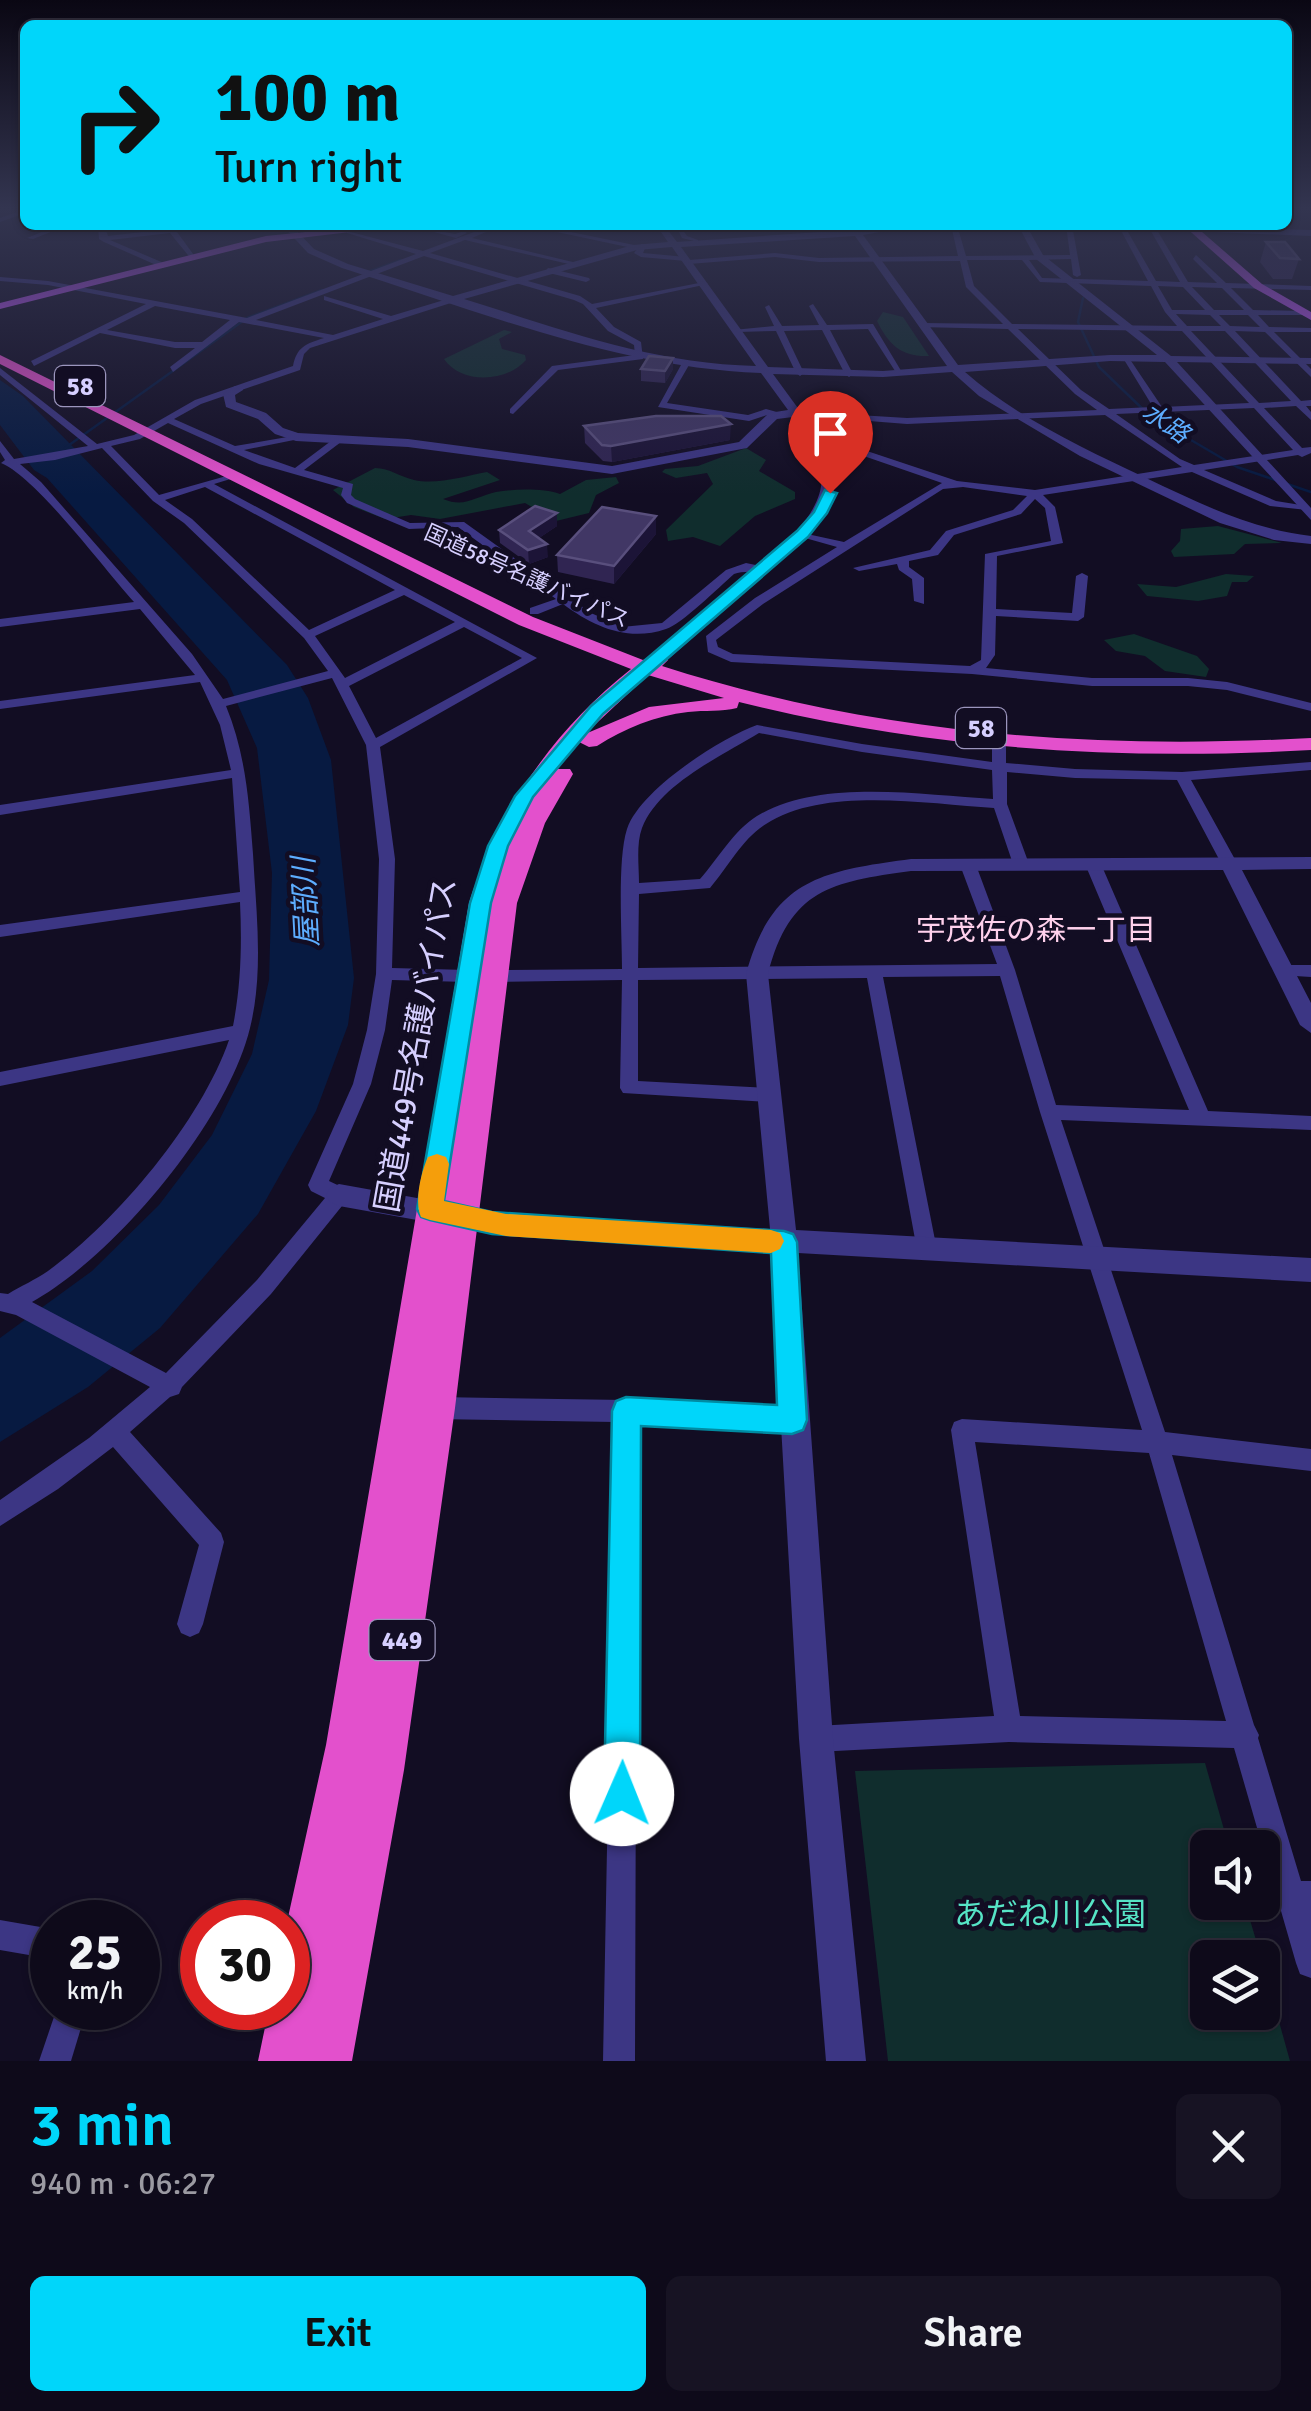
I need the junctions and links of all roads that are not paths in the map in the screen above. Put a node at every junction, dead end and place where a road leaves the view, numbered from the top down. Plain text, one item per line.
1 (143, 302) edge
2 (290, 302) edge
3 (339, 302) edge
4 (444, 302) edge
5 (464, 302) edge
6 (582, 302) edge
7 (615, 302) edge
8 (717, 302) edge
9 (906, 302) edge
10 (985, 302) edge
11 (1102, 302) edge
12 (1162, 302) edge
13 (1203, 302) edge
14 (1241, 302) edge
15 (1285, 302) edge
16 (152, 304) junction
17 (813, 306) dead end
18 (591, 307) junction
19 (769, 307) dead end
20 (1169, 312) junction
21 (1212, 312) junction
22 (1251, 312) junction
23 (1276, 313) junction
24 (1307, 315) edge
25 (392, 319) junction
26 (242, 320) junction
27 (1007, 324) junction
28 (922, 325) junction
29 (1130, 326) junction
30 (1184, 326) junction
31 (824, 327) junction
32 (778, 328) junction
33 (1226, 328) junction
34 (1266, 329) junction
35 (1296, 329) junction
36 (736, 330) junction
37 (1311, 330) edge
38 (99, 331) junction
39 (337, 338) junction
40 (1311, 340) edge
41 (203, 345) junction
42 (0, 347) edge
43 (640, 357) junction
44 (1127, 358) junction
45 (1168, 358) junction
46 (0, 359) edge
47 (1211, 360) junction
48 (1254, 360) junction
49 (1304, 360) edge
50 (1048, 361) junction
51 (685, 365) junction
52 (954, 368) junction
53 (173, 369) dead end
54 (0, 370) edge
55 (24, 370) junction
56 (766, 372) junction
57 (900, 372) junction
58 (800, 373) junction
59 (849, 374) junction
60 (1311, 374) edge
61 (239, 388) junction
62 (1296, 403) junction
63 (1311, 403) edge
64 (1252, 404) junction
65 (1209, 405) junction
66 (1157, 407) junction
67 (513, 411) dead end
68 (1108, 412) junction
69 (796, 413) junction
70 (780, 414) junction
71 (1311, 417) edge
72 (864, 418) junction
73 (1020, 418) junction
74 (159, 426) junction
75 (296, 437) junction
76 (338, 440) junction
77 (0, 444) edge
78 (95, 448) junction
79 (234, 450) junction
80 (1305, 451) edge
81 (1258, 456) junction
82 (1311, 459) edge
83 (13, 462) edge
84 (1191, 467) junction
85 (296, 472) junction
86 (233, 475) junction
87 (1130, 476) junction
88 (954, 483) junction
89 (206, 484) junction
90 (1035, 493) junction
91 (157, 499) junction
92 (1307, 512) edge
93 (802, 534) junction
94 (1311, 540) edge
95 (847, 546) junction
96 (903, 558) junction
97 (764, 568) junction
98 (859, 568) dead end
99 (1082, 576) dead end
100 (402, 591) junction
101 (736, 593) junction
102 (564, 600) junction
103 (759, 601) junction
104 (920, 601) dead end
105 (142, 605) junction
106 (534, 611) junction
107 (992, 612) junction
108 (0, 623) edge
109 (462, 623) junction
110 (308, 635) junction
111 (653, 667) junction
112 (972, 670) junction
113 (204, 678) junction
114 (340, 679) junction
115 (224, 703) junction
116 (0, 705) edge
117 (1311, 707) edge
118 (796, 709) junction
119 (1311, 730) edge
120 (999, 740) junction
121 (589, 741) junction
122 (1311, 744) edge
123 (374, 745) junction
124 (1000, 766) junction
125 (1311, 766) edge
126 (240, 773) junction
127 (1182, 776) junction
128 (1000, 804) junction
129 (0, 810) edge
130 (1311, 862) edge
131 (1229, 863) junction
132 (968, 864) junction
133 (1020, 864) junction
134 (1093, 864) junction
135 (631, 889) junction
136 (248, 896) junction
137 (0, 931) edge
138 (1007, 970) junction
139 (1285, 971) junction
140 (874, 972) junction
141 (1311, 972) edge
142 (384, 974) junction
143 (757, 974) junction
144 (630, 975) junction
145 (481, 976) junction
146 (1311, 1025) edge
147 (241, 1031) junction
148 (0, 1079) edge
149 (769, 1095) junction
150 (1048, 1112) junction
151 (1202, 1117) junction
152 (1311, 1123) edge
153 (339, 1195) junction
154 (447, 1213) junction
155 (784, 1242) junction
156 (927, 1250) junction
157 (1097, 1255) junction
158 (1311, 1270) edge
159 (11, 1304) edge
160 (171, 1387) junction
161 (437, 1408) junction
162 (626, 1411) junction
163 (792, 1420) junction
164 (116, 1433) junction
165 (1157, 1442) junction
166 (1311, 1460) edge
167 (0, 1514) edge
168 (190, 1624) dead end
169 (1009, 1729) junction
170 (1246, 1735) junction
171 (816, 1739) junction
172 (1301, 1895) edge
173 (0, 1936) edge
174 (30, 1941) edge
175 (1311, 1963) edge
176 (65, 2030) edge
177 (56, 2061) edge
178 (282, 2061) edge
179 (328, 2061) edge
180 (619, 2061) edge
181 (846, 2061) edge

1 - 16 street
2 - 26 street
3 - 25 street
4 - 25 street
5 - 43 street
6 - 18 street
7 - 18 street
8 - 36 street
9 - 28 street
10 - 27 street
11 - 29 street
12 - 20 street
13 - 21 street
14 - 22 street
15 - 24 main road
16 - 26 street
16 - 38 street
17 - 31 street
18 - 43 street
19 - 32 street
20 - 21 street
20 - 30 street
21 - 22 street
21 - 33 street
22 - 23 street
22 - 34 street
23 - 24 street
23 - 35 street
25 - 39 street
26 - 39 street
26 - 41 street
27 - 28 street
27 - 29 street
27 - 50 street
28 - 52 street
29 - 30 street
29 - 45 street
30 - 33 street
30 - 47 street
31 - 32 street
31 - 57 street
31 - 59 street
32 - 36 street
32 - 58 street
33 - 34 street
33 - 48 street
34 - 35 street
34 - 49 street
35 - 37 street
35 - 40 street
36 - 56 street
38 - 41 street
38 - 55 street
39 - 61 street
41 - 53 street
42 - 55 highway, 国道58号名護バイパス / 58
43 - 51 street
43 - 67 street
44 - 45 street
44 - 50 street
44 - 66 street
45 - 47 street
45 - 65 street
46 - 55 highway, 国道58号名護バイパス / 58
47 - 48 street
47 - 64 street
48 - 49 street
48 - 62 street
49 - 60 street
50 - 52 street
50 - 68 street
51 - 56 street
51 - 70 street
52 - 57 street
52 - 73 street
54 - 55 street
55 - 74 highway, 国道58号名護バイパス / 58
55 - 78 street
56 - 58 street
56 - 69 street
57 - 59 street
58 - 59 street
61 - 74 street
61 - 75 street
62 - 63 street
62 - 64 street
62 - 71 street
64 - 65 street
64 - 80 street
65 - 66 street
65 - 81 street
66 - 68 street
68 - 73 street
68 - 84 street
69 - 70 street
69 - 72 street
69 - 93 street
70 - 76 street
72 - 73 street
72 - 88 street
73 - 87 street
74 - 78 street
74 - 79 street
74 - 86 highway, 国道58号名護バイパス / 58
74 - 106 highway, 国道58号名護バイパス / 58
75 - 76 street
75 - 79 street
76 - 85 street
77 - 83 street
78 - 83 street
78 - 91 street
79 - 85 street
80 - 81 street
80 - 82 street
81 - 84 street
81 - 92 street
83 - 105 street
84 - 87 street
84 - 92 street
85 - 102 street
86 - 89 street
86 - 111 highway, 国道58号名護バイパス / 58
87 - 90 street
87 - 94 street
88 - 90 street
88 - 95 street
89 - 91 street
89 - 100 street
90 - 96 street
90 - 107 street
91 - 110 street
93 - 95 street
93 - 97 street
95 - 103 street
96 - 98 street
96 - 104 street
97 - 101 street
97 - 102 street
99 - 107 street
100 - 109 street
100 - 110 street
101 - 103 street
101 - 111 street
102 - 106 street
103 - 112 street
105 - 108 street
105 - 113 street
106 - 111 highway, 国道58号名護バイパス / 58
107 - 112 street
109 - 114 street
109 - 123 street
110 - 114 street
111 - 118 highway, 国道58号名護バイパス / 58
111 - 119 highway, 国道58号名護バイパス / 58
111 - 121 highway, 国道449号名護バイパス / 449
111 - 145 highway, 国道449号名護バイパス / 449
112 - 117 street
113 - 115 street
113 - 116 street
114 - 115 street
114 - 123 street
115 - 126 street
118 - 120 highway, 国道58号名護バイパス / 58
118 - 121 highway
120 - 122 highway, 国道58号名護バイパス / 58
120 - 124 street
121 - 145 highway, 国道449号名護バイパス / 449
123 - 142 street
124 - 127 street
124 - 128 street
124 - 135 street
125 - 127 street
126 - 129 street
126 - 136 street
127 - 131 street
128 - 133 street
128 - 135 street
130 - 131 street
131 - 134 street
131 - 139 street
132 - 133 street
132 - 138 street
132 - 143 street
133 - 134 street
134 - 151 street
135 - 144 street
136 - 137 street
136 - 147 street
138 - 140 street
138 - 150 street
139 - 141 street
139 - 146 street
140 - 143 street
140 - 156 street
142 - 145 street
142 - 153 street
143 - 144 street
143 - 149 street
144 - 145 street
144 - 149 street
145 - 154 highway, 国道449号名護バイパス / 449
147 - 148 street
147 - 159 street
149 - 155 street
150 - 151 street
150 - 157 street
151 - 152 street
153 - 154 street
153 - 160 street
154 - 155 street
154 - 161 highway, 国道449号名護バイパス / 449
154 - 178 highway, 国道449号名護バイパス / 449
155 - 156 street
155 - 163 street
156 - 157 street
157 - 158 street
157 - 165 street
159 - 160 street
160 - 164 street
161 - 162 street
161 - 179 highway, 国道449号名護バイパス / 449
162 - 163 street
162 - 180 street
163 - 171 street
164 - 167 street
164 - 168 street
165 - 166 street
165 - 169 street
165 - 170 street
169 - 170 street
169 - 171 street
170 - 172 street
171 - 181 street
172 - 175 street
173 - 174 street
176 - 177 street

